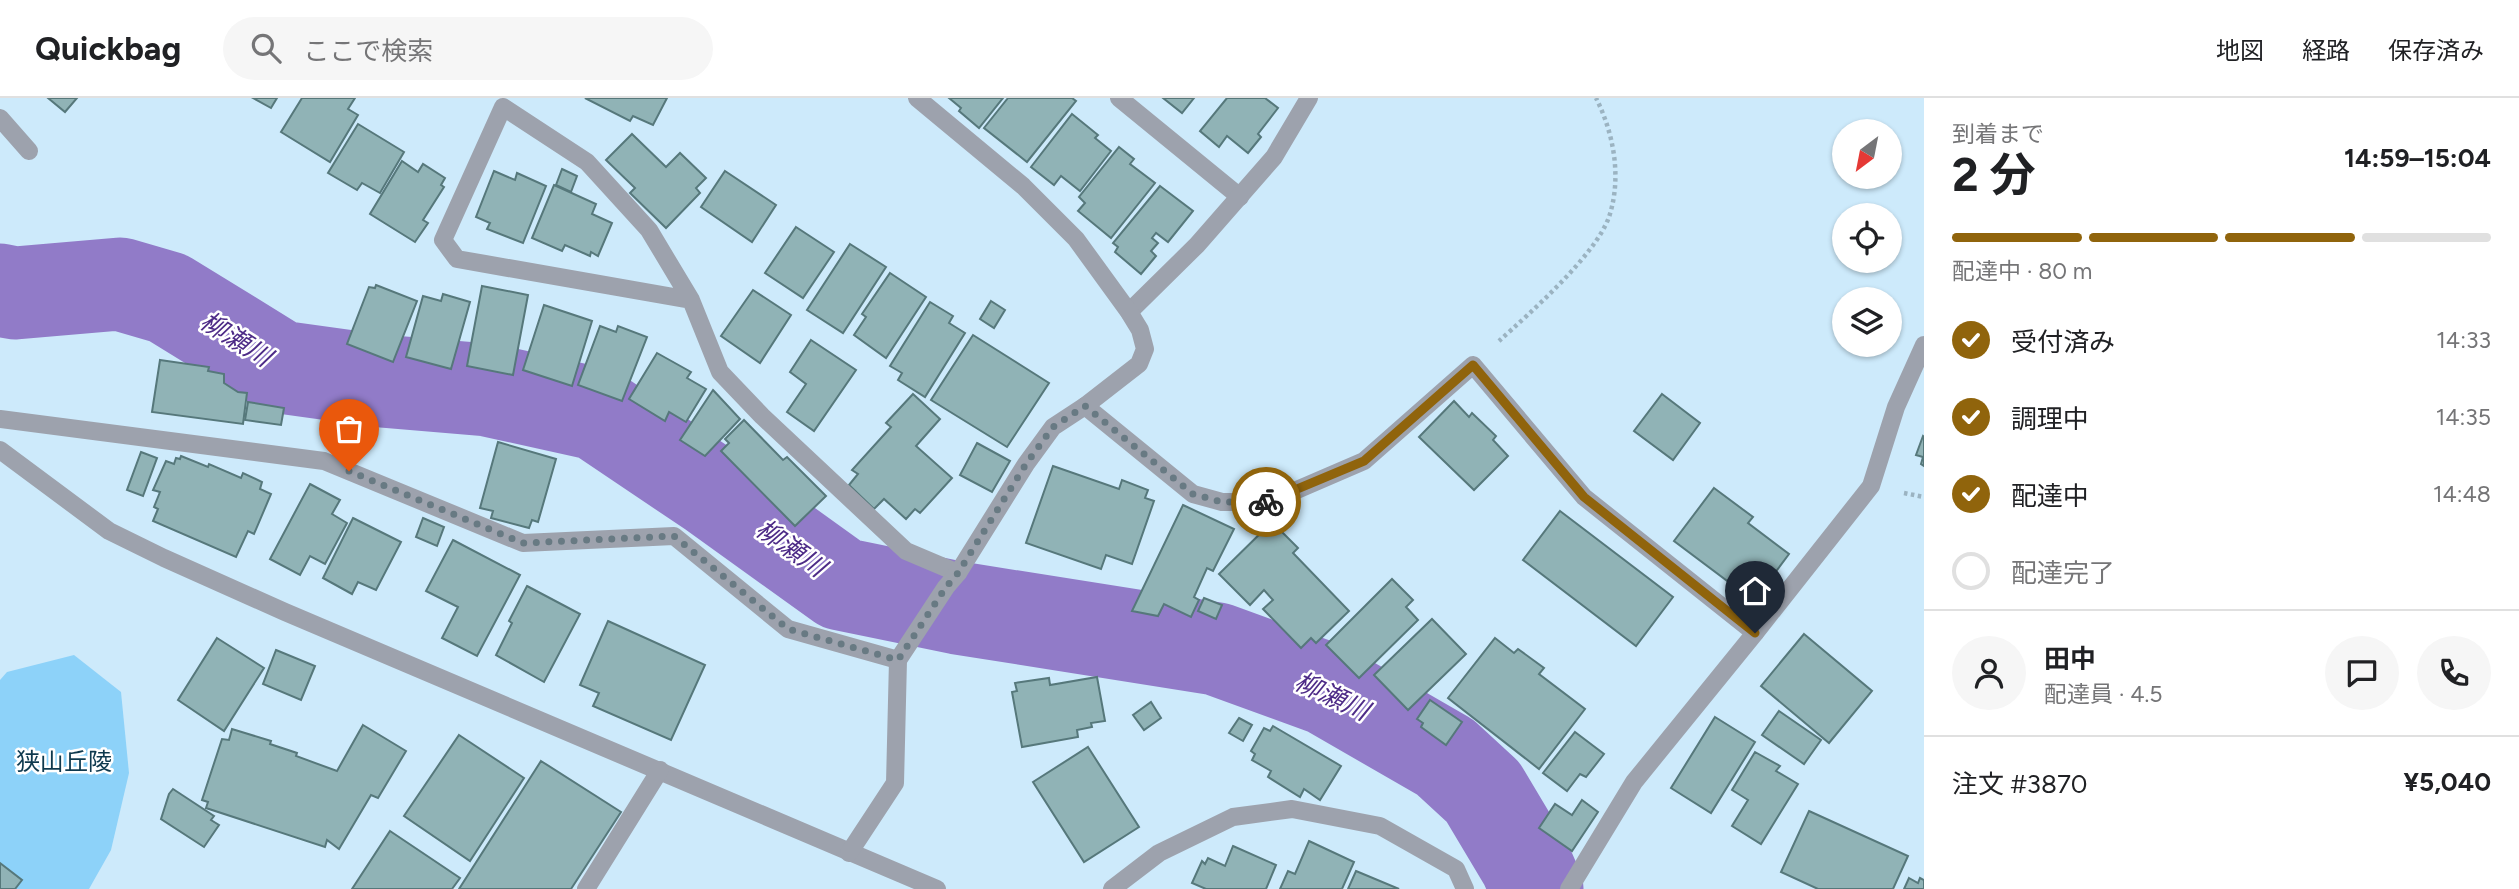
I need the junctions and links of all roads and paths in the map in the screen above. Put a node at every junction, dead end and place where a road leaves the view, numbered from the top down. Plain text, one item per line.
1 (917, 98) edge
2 (1119, 98) edge
3 (1309, 98) edge
4 (1596, 98) edge
5 (505, 102) edge
6 (0, 118) edge
7 (29, 151) dead end
8 (1240, 197) junction
9 (691, 300) junction
10 (1129, 312) junction
11 (1924, 345) edge
12 (1473, 365) junction
13 (1085, 406) junction
14 (0, 419) edge
15 (0, 450) edge
16 (958, 573) junction
17 (1755, 633) junction
18 (903, 654) junction
19 (660, 770) junction
20 (849, 853) junction
21 (586, 889) edge
22 (936, 889) edge
23 (1112, 889) edge
24 (1465, 889) edge
25 (1569, 889) edge

1 - 10 street
2 - 8 street
3 - 8 street
4 - 12 path
5 - 9 street
5 - 9 street
6 - 7 street
8 - 10 street
9 - 16 street
10 - 13 street
11 - 17 street
12 - 13 street
12 - 17 street
13 - 16 street
14 - 18 street
15 - 19 street
16 - 18 street
17 - 25 street
18 - 20 street
19 - 20 street
19 - 21 street
20 - 22 street
23 - 24 street

